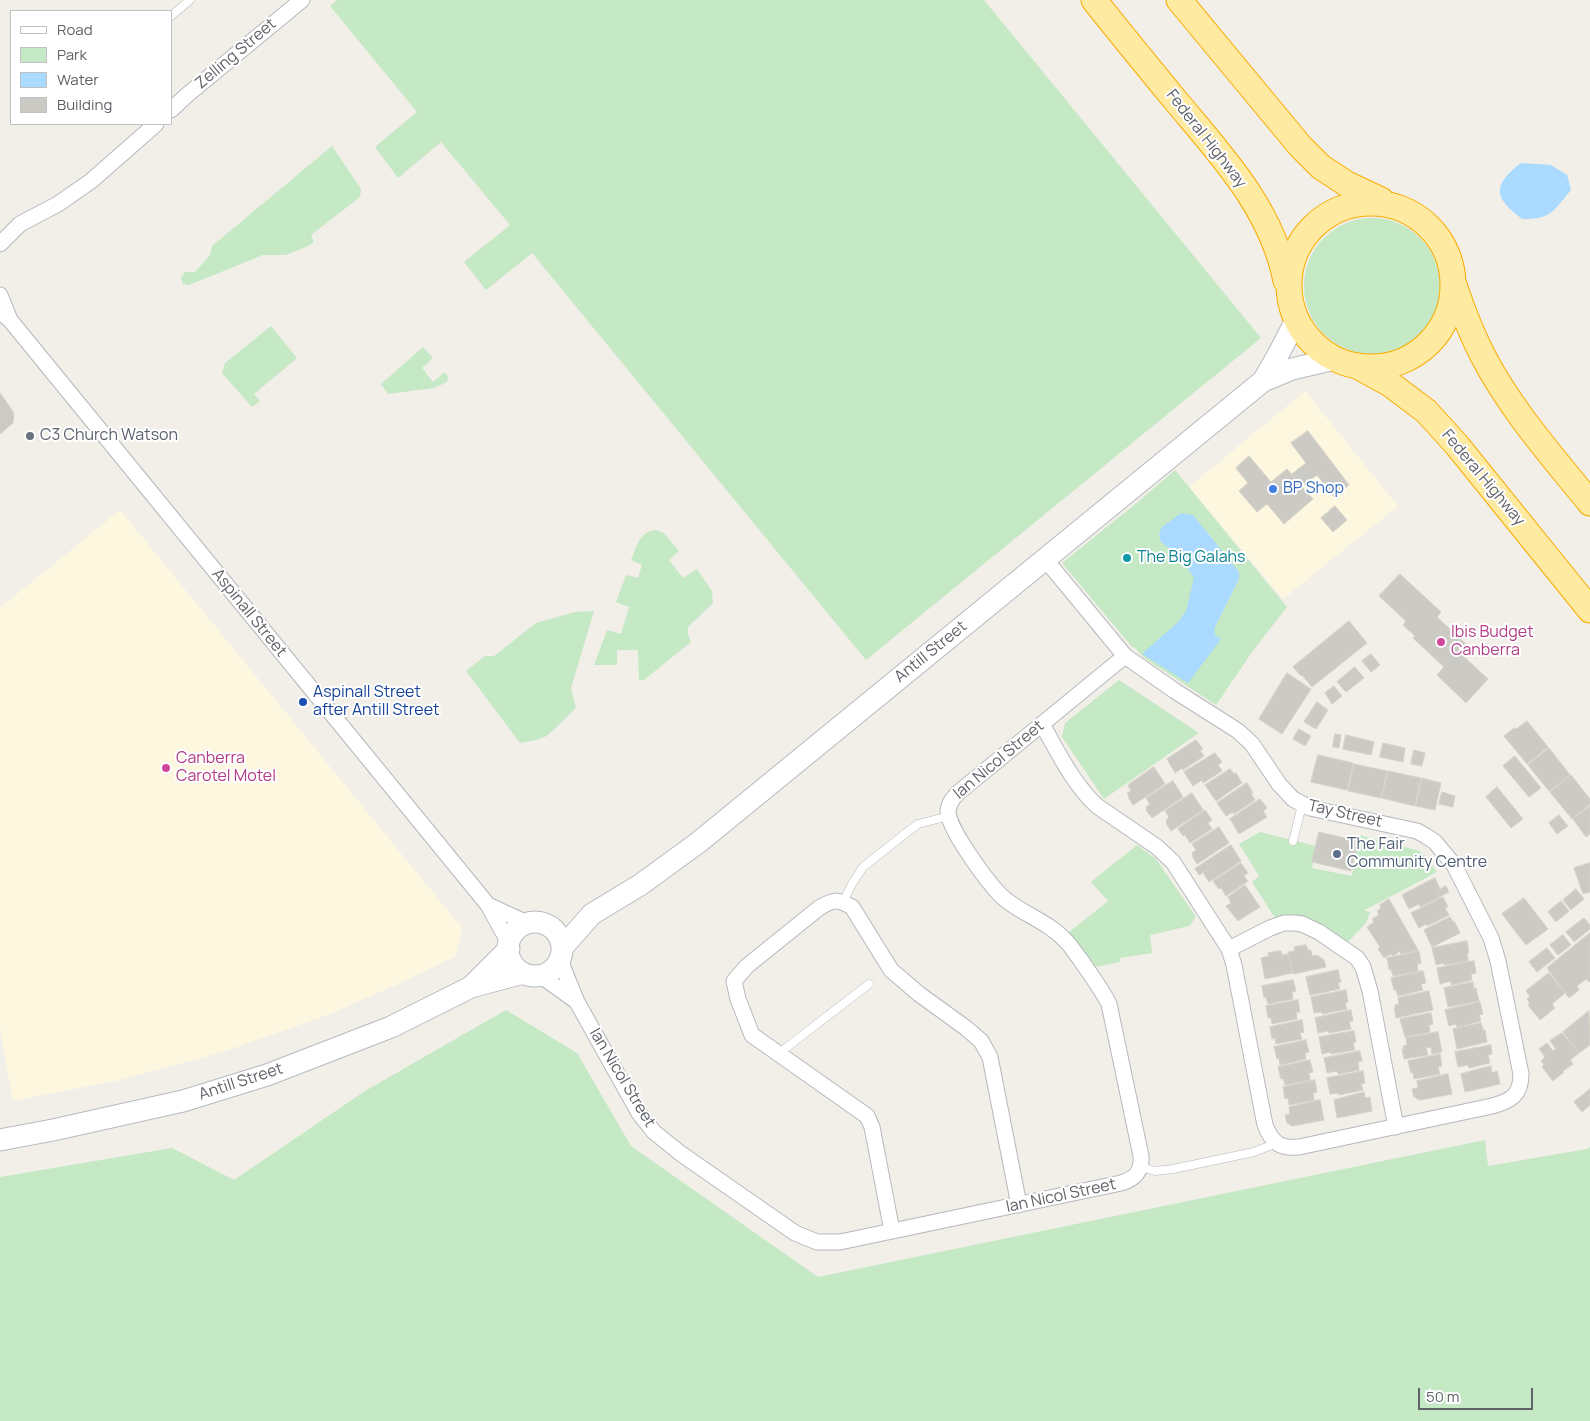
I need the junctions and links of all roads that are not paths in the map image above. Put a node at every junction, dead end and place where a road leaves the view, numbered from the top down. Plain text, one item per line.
1 (190, 0) edge
2 (302, 0) edge
3 (1094, 0) edge
4 (1179, 0) edge
5 (172, 15) edge
6 (172, 109) edge
7 (155, 125) edge
8 (1390, 204) junction
9 (20, 224) junction
10 (0, 228) edge
11 (0, 244) edge
12 (1453, 283) junction
13 (1288, 294) junction
14 (0, 295) edge
15 (5, 316) edge
16 (1296, 320) junction
17 (1345, 363) junction
18 (1262, 381) junction
19 (1590, 503) edge
20 (1045, 559) junction
21 (1590, 610) edge
22 (1125, 656) junction
23 (1042, 724) junction
24 (1302, 805) junction
25 (949, 816) junction
26 (1293, 841) dead end
27 (843, 902) junction
28 (488, 905) junction
29 (592, 914) junction
30 (537, 924) junction
31 (509, 946) junction
32 (1229, 949) junction
33 (561, 954) junction
34 (532, 974) junction
35 (869, 984) dead end
36 (470, 987) junction
37 (577, 1002) junction
38 (778, 1054) junction
39 (1396, 1127) junction
40 (0, 1140) edge
41 (1277, 1144) junction
42 (1141, 1167) junction
43 (1019, 1205) junction
44 (892, 1231) junction

1 - 5 lane
2 - 6 street, Zelling Street
3 - 13 highway, Federal Highway
4 - 8 highway
7 - 9 street
8 - 12 highway
8 - 13 highway
9 - 10 street
9 - 11 street
12 - 17 highway
12 - 19 highway
13 - 16 highway
14 - 15 street, Aspinall Street
15 - 28 street, Aspinall Street
16 - 17 highway
16 - 18 main road, Antill Street
17 - 18 main road, Antill Street
17 - 21 highway, Federal Highway
18 - 20 main road, Antill Street
20 - 22 street, Tay Street
20 - 29 main road, Antill Street
22 - 23 street, Ian Nicol Street
22 - 24 street, Tay Street
23 - 25 street, Ian Nicol Street
23 - 32 street
24 - 26 lane
24 - 39 street, Tay Street
25 - 27 lane
25 - 42 street, Ian Nicol Street
27 - 38 street
27 - 43 street
28 - 30 street, Aspinall Street
28 - 31 street, Aspinall Street
29 - 30 main road, Antill Street
29 - 33 main road, Antill Street
30 - 31 main road
30 - 33 main road
31 - 34 main road
31 - 36 main road, Antill Street
32 - 39 street
32 - 41 street
33 - 34 main road
33 - 37 street, Ian Nicol Street
34 - 36 main road, Antill Street
34 - 37 street, Ian Nicol Street
35 - 38 lane
36 - 40 main road, Antill Street
37 - 44 street, Ian Nicol Street
38 - 44 street
39 - 41 street, Tay Street
41 - 42 lane, Tay Street
42 - 43 street, Ian Nicol Street
43 - 44 street, Ian Nicol Street

